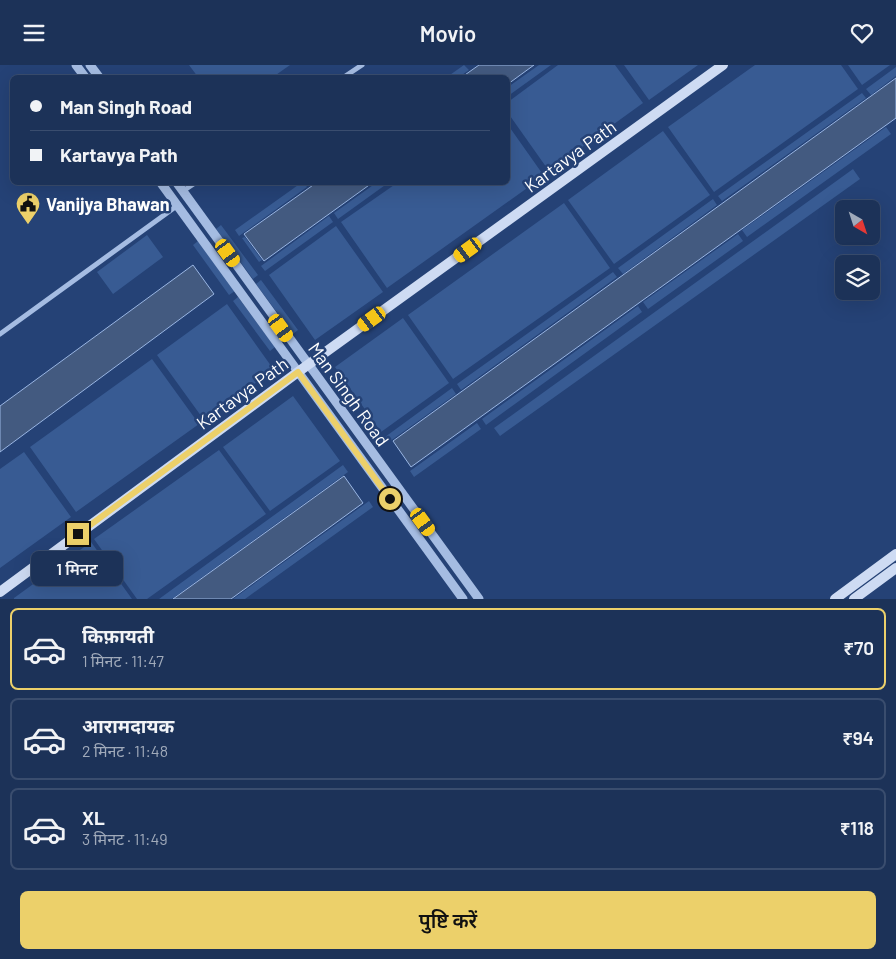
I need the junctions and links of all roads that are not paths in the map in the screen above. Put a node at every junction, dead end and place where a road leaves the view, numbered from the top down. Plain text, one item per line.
1 (90, 65) edge
2 (362, 65) edge
3 (723, 65) edge
4 (98, 75) edge
5 (347, 75) edge
6 (163, 185) edge
7 (178, 185) edge
8 (192, 185) edge
9 (183, 191) junction
10 (178, 205) junction
11 (0, 334) edge
12 (308, 365) junction
13 (298, 372) junction
14 (896, 554) edge
15 (896, 568) edge
16 (0, 592) edge
17 (850, 596) edge
18 (463, 599) edge
19 (479, 599) edge
20 (835, 599) edge

1 - 4 street
2 - 5 street
3 - 12 main road, Kartavya Path
6 - 10 street, Man Singh Road
7 - 9 street, Man Singh Road
8 - 9 street
9 - 12 street, Man Singh Road
10 - 11 street
10 - 13 street, Man Singh Road
12 - 13 main road, Kartavya Path
12 - 19 street, Man Singh Road
13 - 16 main road, Kartavya Path
13 - 18 street, Man Singh Road
14 - 17 main road
15 - 17 main road
17 - 20 main road

